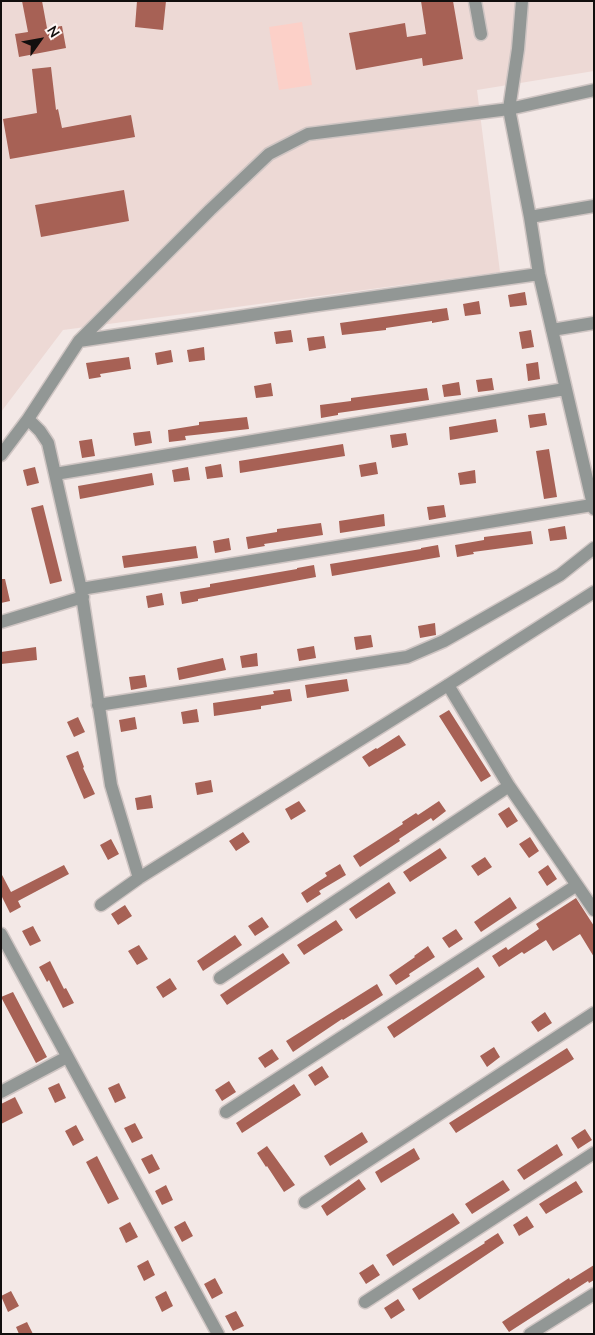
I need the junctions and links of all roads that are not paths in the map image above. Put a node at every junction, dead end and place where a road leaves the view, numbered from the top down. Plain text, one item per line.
1 (475, 1) edge
2 (522, 1) edge
3 (481, 34) dead end
4 (594, 90) edge
5 (509, 109) junction
6 (594, 206) edge
7 (530, 216) junction
8 (539, 274) junction
9 (594, 323) edge
10 (552, 330) junction
11 (79, 340) junction
12 (565, 389) junction
13 (28, 419) junction
14 (1, 455) edge
15 (55, 474) junction
16 (593, 507) edge
17 (594, 548) edge
18 (594, 592) edge
19 (82, 593) junction
20 (1, 622) edge
21 (448, 685) junction
22 (98, 705) junction
23 (509, 786) junction
24 (139, 878) junction
25 (577, 885) junction
26 (101, 905) dead end
27 (594, 910) edge
28 (1, 934) edge
29 (220, 978) dead end
30 (594, 1013) edge
31 (67, 1056) junction
32 (1, 1092) edge
33 (226, 1112) dead end
34 (594, 1153) edge
35 (306, 1202) dead end
36 (594, 1294) edge
37 (364, 1302) dead end
38 (218, 1334) edge
39 (530, 1334) edge

1 - 3 street
2 - 5 street
4 - 5 street
5 - 7 street
5 - 11 street
6 - 7 street
7 - 8 street
8 - 10 street
8 - 11 street
9 - 10 street
10 - 12 street
11 - 13 street
12 - 15 street
12 - 16 street
13 - 14 street
13 - 15 street
15 - 19 street
16 - 19 street
17 - 22 street
18 - 21 street
19 - 20 street
19 - 22 street
21 - 23 street
21 - 24 street
22 - 24 street
23 - 25 street
23 - 29 street
24 - 26 street
25 - 27 street
25 - 33 street
28 - 31 street
30 - 35 street
31 - 32 street
31 - 38 street
34 - 37 street
36 - 39 street

